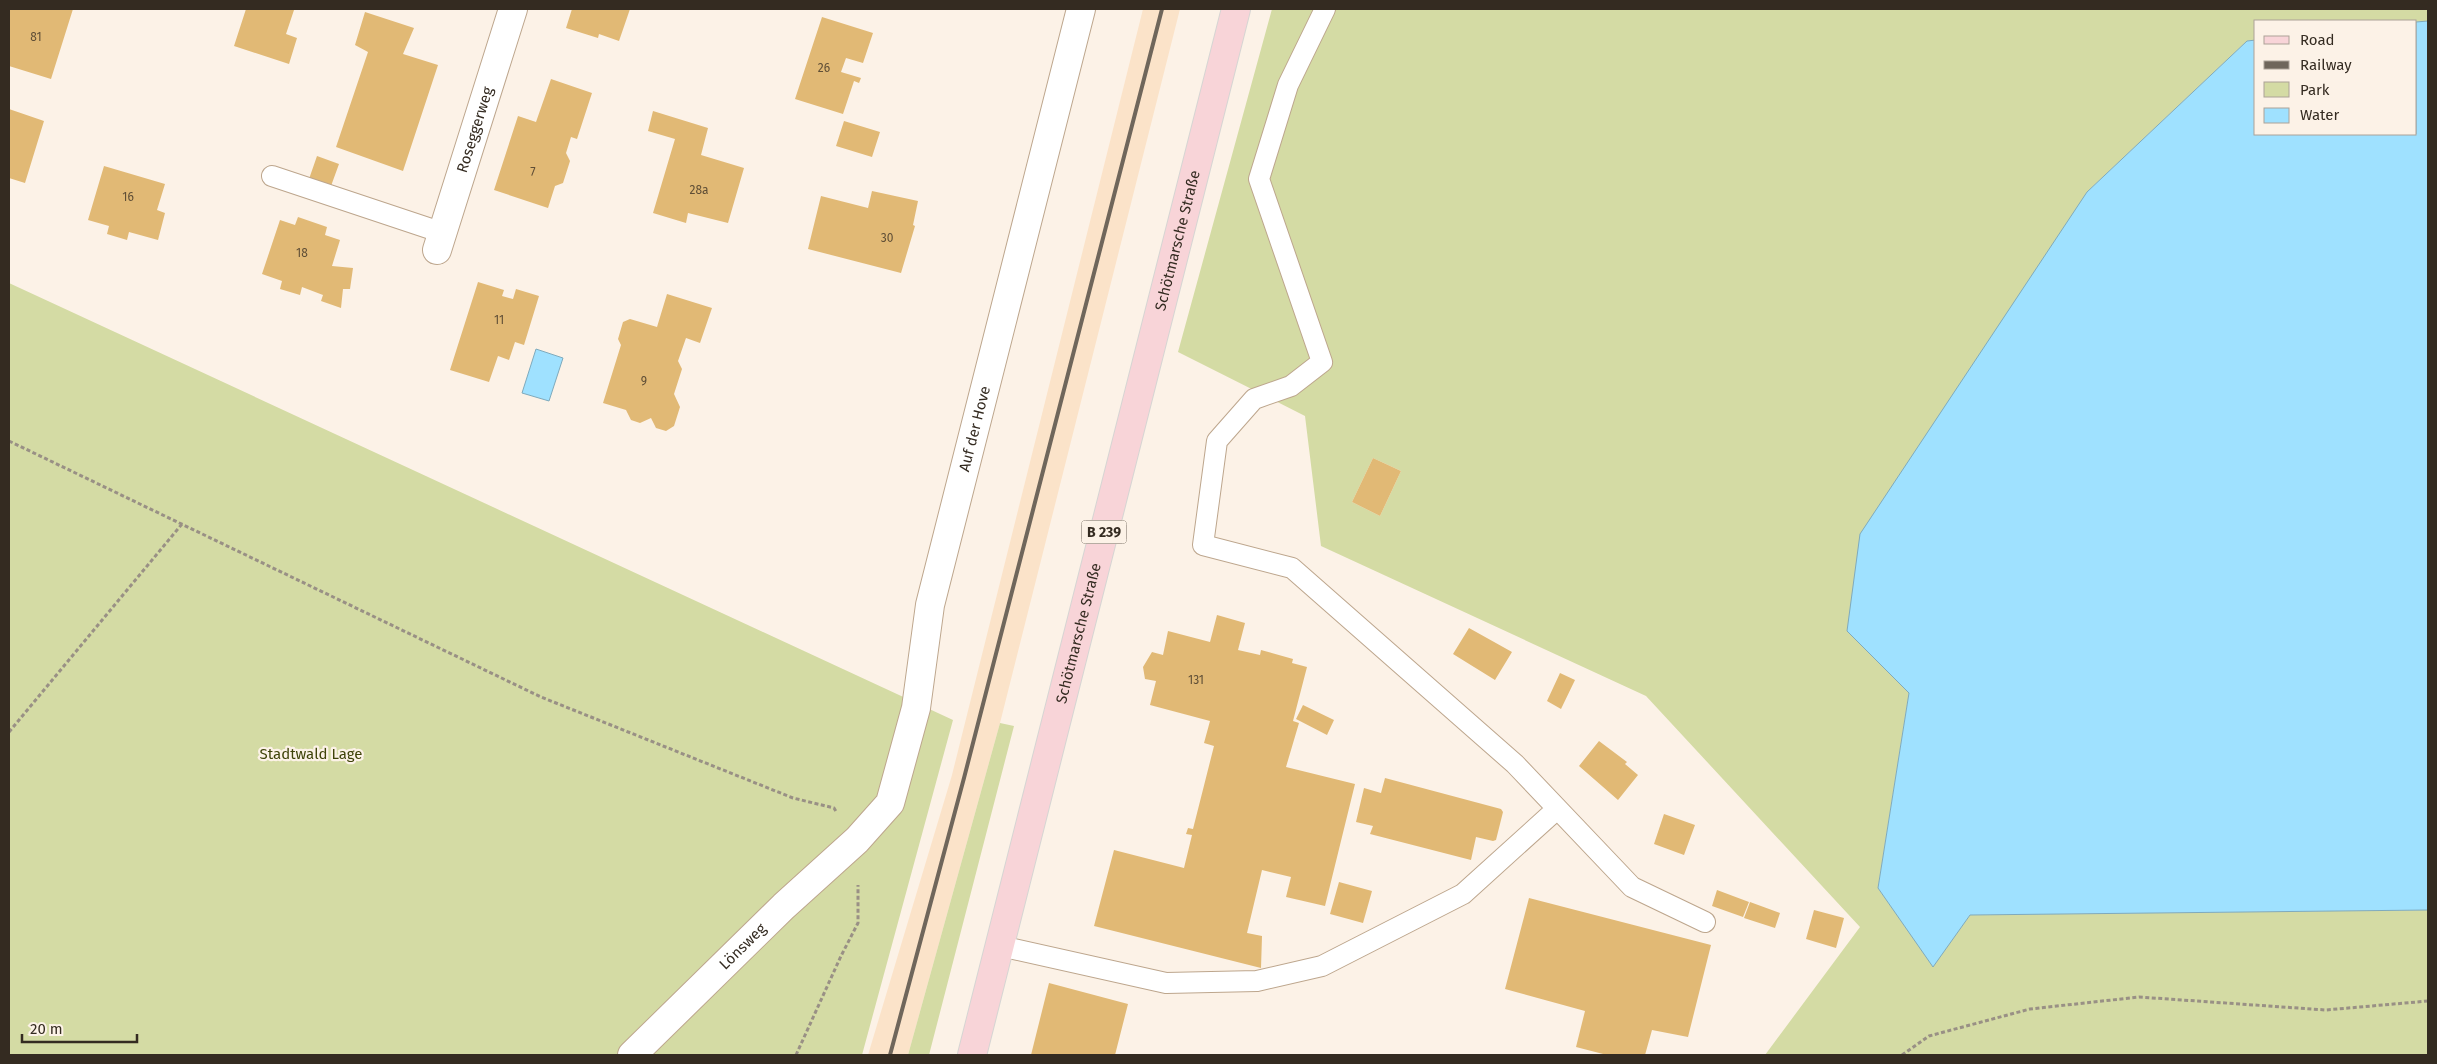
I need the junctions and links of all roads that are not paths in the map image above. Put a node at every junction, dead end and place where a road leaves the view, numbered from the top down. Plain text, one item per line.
1 (514, 9) edge
2 (1081, 9) edge
3 (1236, 9) edge
4 (1325, 9) edge
5 (272, 176) dead end
6 (440, 241) joint
7 (1557, 809) junction
8 (857, 840) joint
9 (1705, 922) dead end
10 (1000, 946) junction
11 (632, 1055) edge
12 (972, 1055) edge

1 - 6 street, Roseggerweg
2 - 8 street, Auf der Hove
3 - 10 main road, Schötmarsche Straße / B 239
4 - 7 lane
5 - 6 lane
7 - 9 lane
7 - 10 lane
8 - 11 street, Lönsweg
10 - 12 main road, Schötmarsche Straße / B 239

